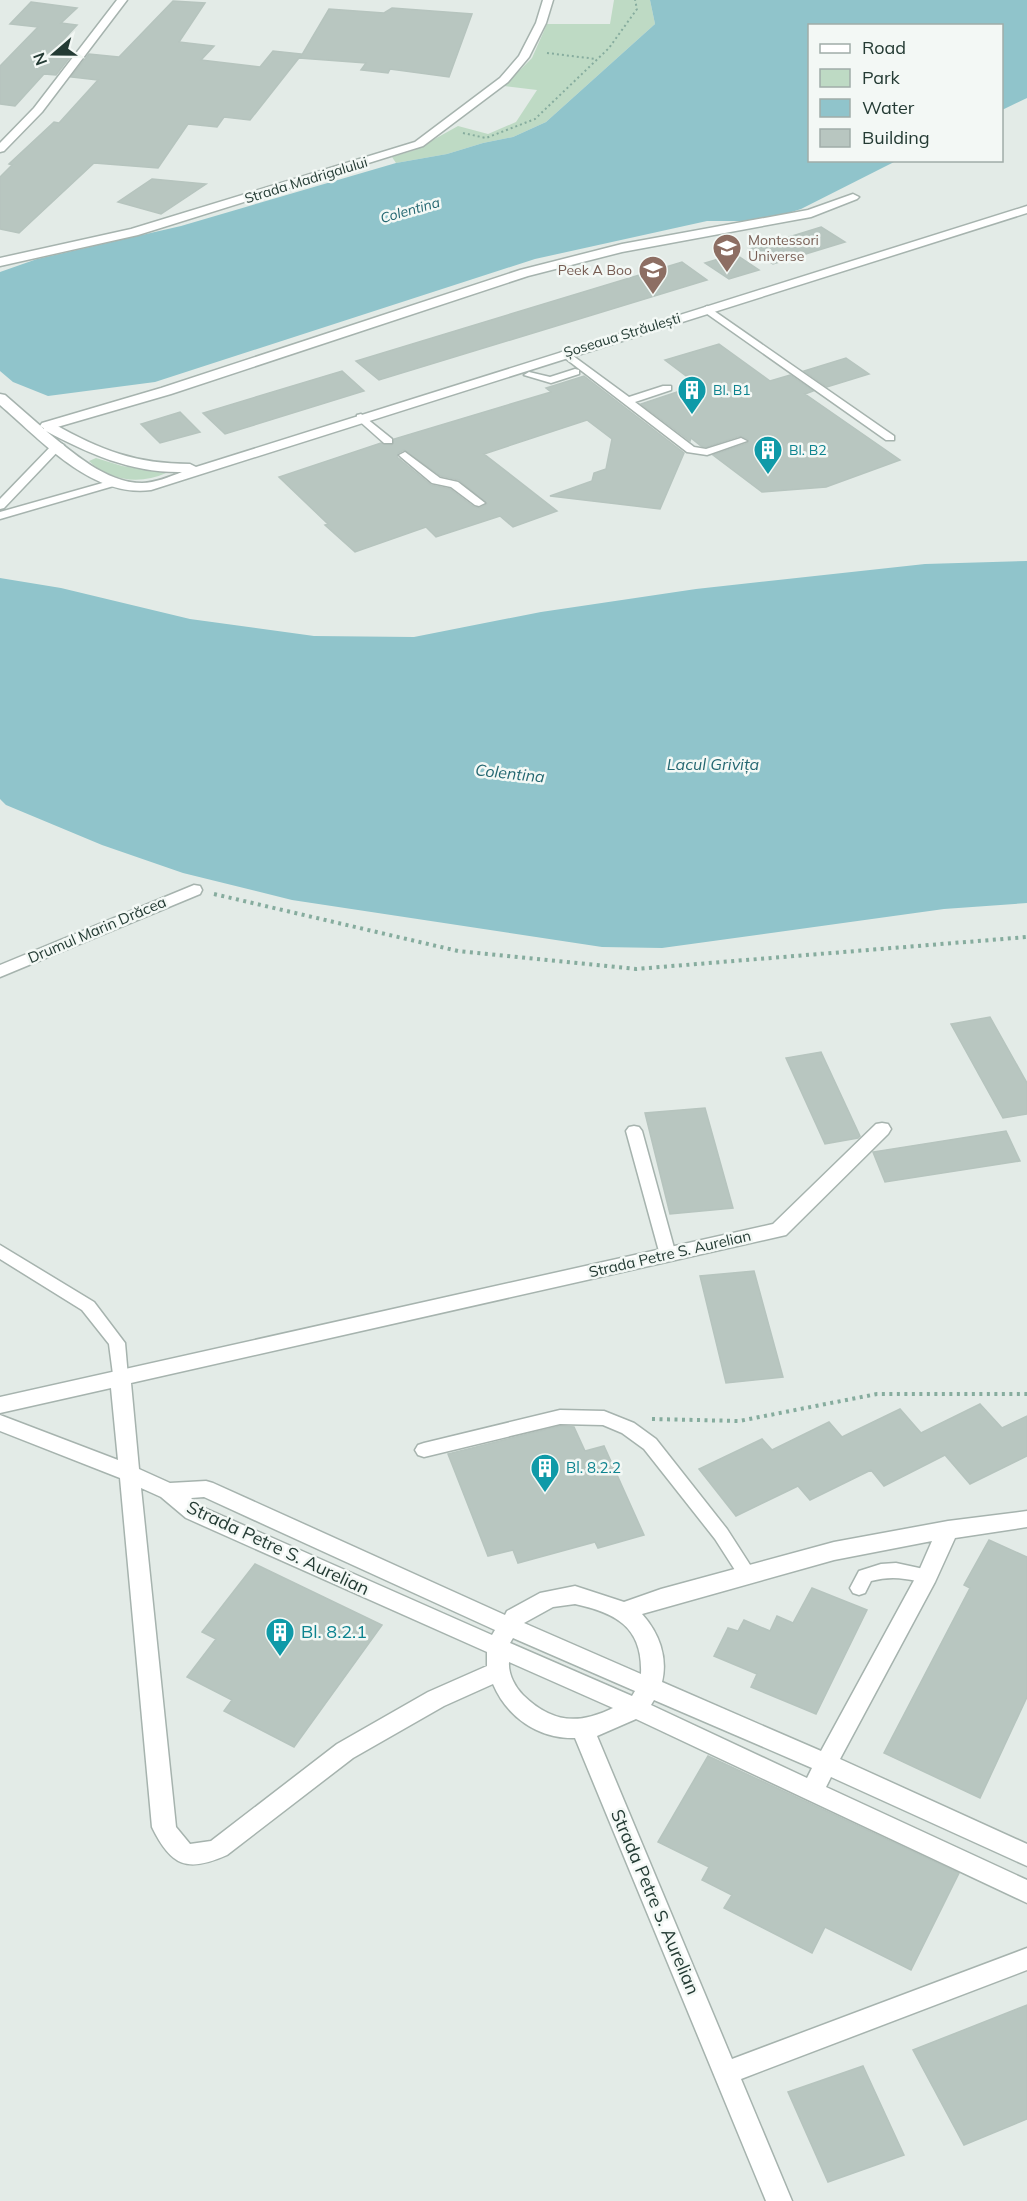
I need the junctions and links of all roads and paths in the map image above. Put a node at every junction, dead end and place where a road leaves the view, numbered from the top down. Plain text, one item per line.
1 (122, 0) edge
2 (548, 0) edge
3 (635, 0) edge
4 (527, 50) junction
5 (597, 59) junction
6 (441, 129) junction
7 (0, 149) edge
8 (853, 197) dead end
9 (1025, 212) edge
10 (0, 262) edge
11 (706, 309) junction
12 (565, 353) junction
13 (575, 372) dead end
14 (529, 375) dead end
15 (667, 388) dead end
16 (627, 401) junction
17 (5, 402) edge
18 (361, 417) junction
19 (47, 426) junction
20 (890, 438) dead end
21 (388, 441) dead end
22 (741, 441) dead end
23 (58, 446) junction
24 (405, 455) dead end
25 (217, 463) junction
26 (113, 483) junction
27 (479, 504) dead end
28 (0, 506) edge
29 (0, 516) edge
30 (194, 890) joint
31 (1027, 937) edge
32 (0, 971) edge
33 (882, 1129) dead end
34 (634, 1131) dead end
35 (0, 1251) edge
36 (668, 1255) junction
37 (120, 1377) junction
38 (1027, 1394) edge
39 (0, 1405) edge
40 (649, 1419) dead end
41 (0, 1423) edge
42 (424, 1450) dead end
43 (131, 1474) junction
44 (168, 1491) junction
45 (1027, 1519) edge
46 (948, 1530) junction
47 (748, 1576) junction
48 (927, 1576) junction
49 (859, 1588) dead end
50 (624, 1611) junction
51 (507, 1626) junction
52 (497, 1648) junction
53 (497, 1672) junction
54 (650, 1687) junction
55 (635, 1708) junction
56 (583, 1730) junction
57 (825, 1763) junction
58 (812, 1790) junction
59 (1027, 1855) edge
60 (1027, 1892) edge
61 (1027, 1959) edge
62 (726, 2073) junction
63 (779, 2201) edge

1 - 7 street
2 - 4 street, Strada Madrigalului
3 - 5 path
4 - 5 path
4 - 6 street, Strada Madrigalului
5 - 6 path
6 - 10 street, Strada Madrigalului
8 - 19 street
9 - 11 street, Șoseaua Străulești
11 - 12 street, Șoseaua Străulești
11 - 20 lane
12 - 16 lane
12 - 18 street, Șoseaua Străulești
13 - 14 lane
15 - 16 lane
16 - 22 lane
17 - 19 street
17 - 23 street
18 - 21 lane
18 - 25 street, Șoseaua Străulești
19 - 25 street
23 - 26 street
23 - 28 lane
24 - 27 lane
25 - 26 street
26 - 29 lane
30 - 31 path
30 - 32 street, Drumul Marin Drăcea
33 - 36 street, Strada Petre S. Aurelian
34 - 36 lane
35 - 37 lane
36 - 37 street, Strada Petre S. Aurelian
37 - 39 street, Strada Petre S. Aurelian
37 - 43 street
38 - 40 path
41 - 43 street
42 - 47 lane
43 - 44 street
43 - 53 street
44 - 51 street, Strada Petre S. Aurelian
44 - 52 street, Strada Petre S. Aurelian
45 - 46 street
46 - 47 street
46 - 48 street
47 - 50 street
48 - 49 lane
48 - 57 street
50 - 51 street
50 - 54 street
51 - 52 street
51 - 54 street, Strada Petre S. Aurelian
52 - 53 street
52 - 55 street, Strada Petre S. Aurelian
53 - 56 street
54 - 55 street
54 - 57 street, Strada Petre S. Aurelian
55 - 56 street
55 - 58 street, Strada Petre S. Aurelian
56 - 62 street, Strada Petre S. Aurelian
57 - 58 street
57 - 59 street, Strada Petre S. Aurelian
58 - 60 street, Strada Petre S. Aurelian
61 - 62 street
62 - 63 street, Strada Petre S. Aurelian

